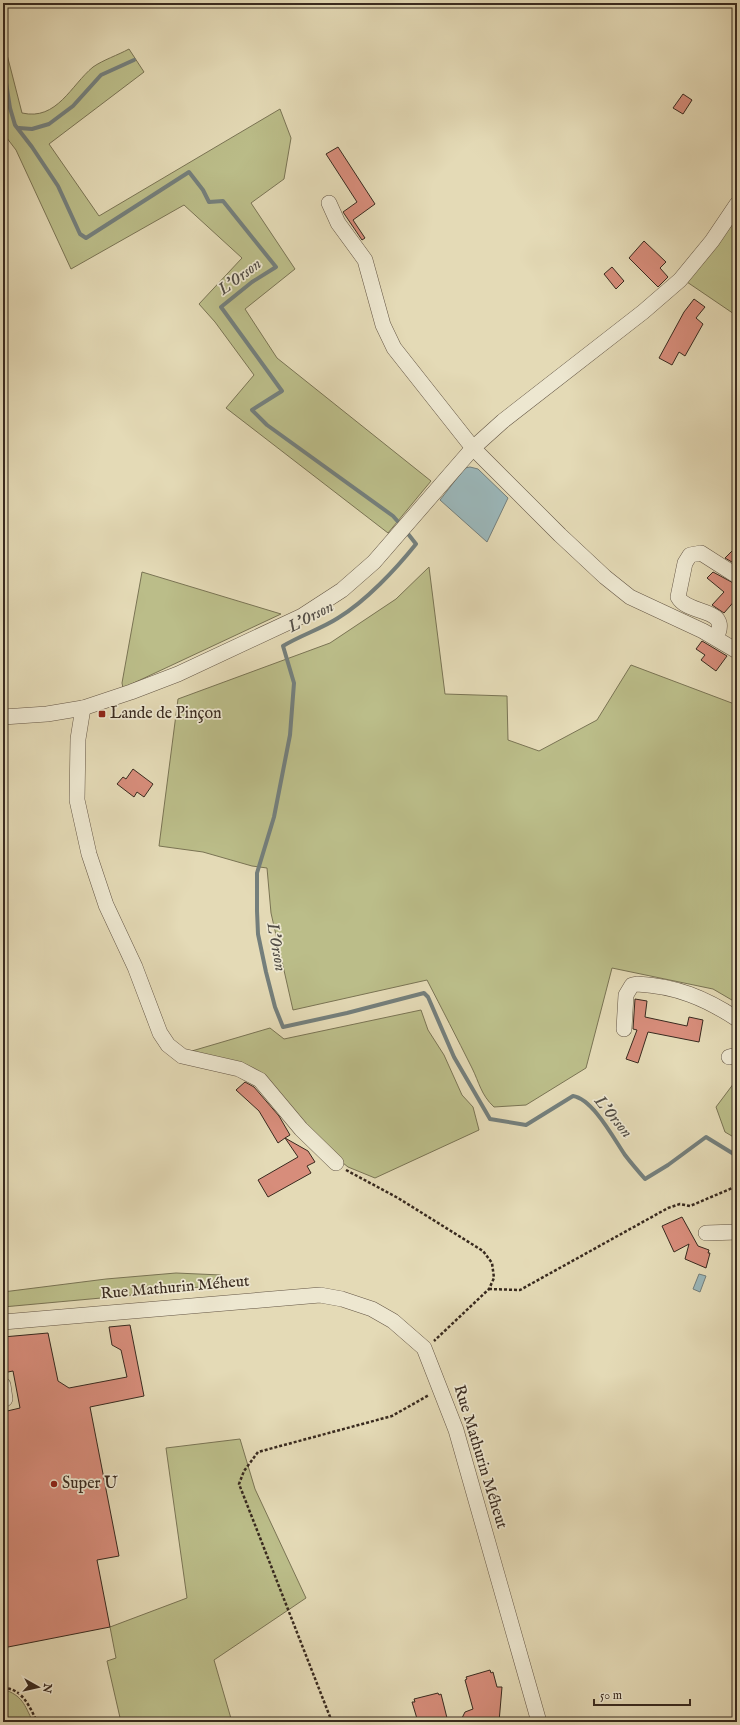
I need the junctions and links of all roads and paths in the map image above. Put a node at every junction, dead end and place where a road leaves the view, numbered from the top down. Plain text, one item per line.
1 (329, 203) dead end
2 (737, 204) edge
3 (473, 448) junction
4 (737, 576) edge
5 (716, 638) junction
6 (737, 651) edge
7 (83, 708) junction
8 (3, 717) edge
9 (737, 1019) edge
10 (624, 1029) dead end
11 (336, 1163) joint
12 (737, 1186) edge
13 (737, 1232) edge
14 (706, 1233) dead end
15 (489, 1289) junction
16 (3, 1322) edge
17 (428, 1338) dead end
18 (437, 1338) dead end
19 (432, 1343) dead end
20 (3, 1385) edge
21 (432, 1394) dead end
22 (3, 1399) edge
23 (3, 1688) edge
24 (37, 1722) edge
25 (332, 1722) edge
26 (539, 1722) edge

1 - 3 street
2 - 3 street
3 - 5 street
3 - 7 street
4 - 5 street
5 - 6 street
7 - 8 street
7 - 11 street
9 - 10 street
11 - 15 path
12 - 15 path
13 - 14 street
15 - 18 path
16 - 26 street, Rue Mathurin Méheut
17 - 19 path
20 - 22 street
21 - 25 path
23 - 24 path

